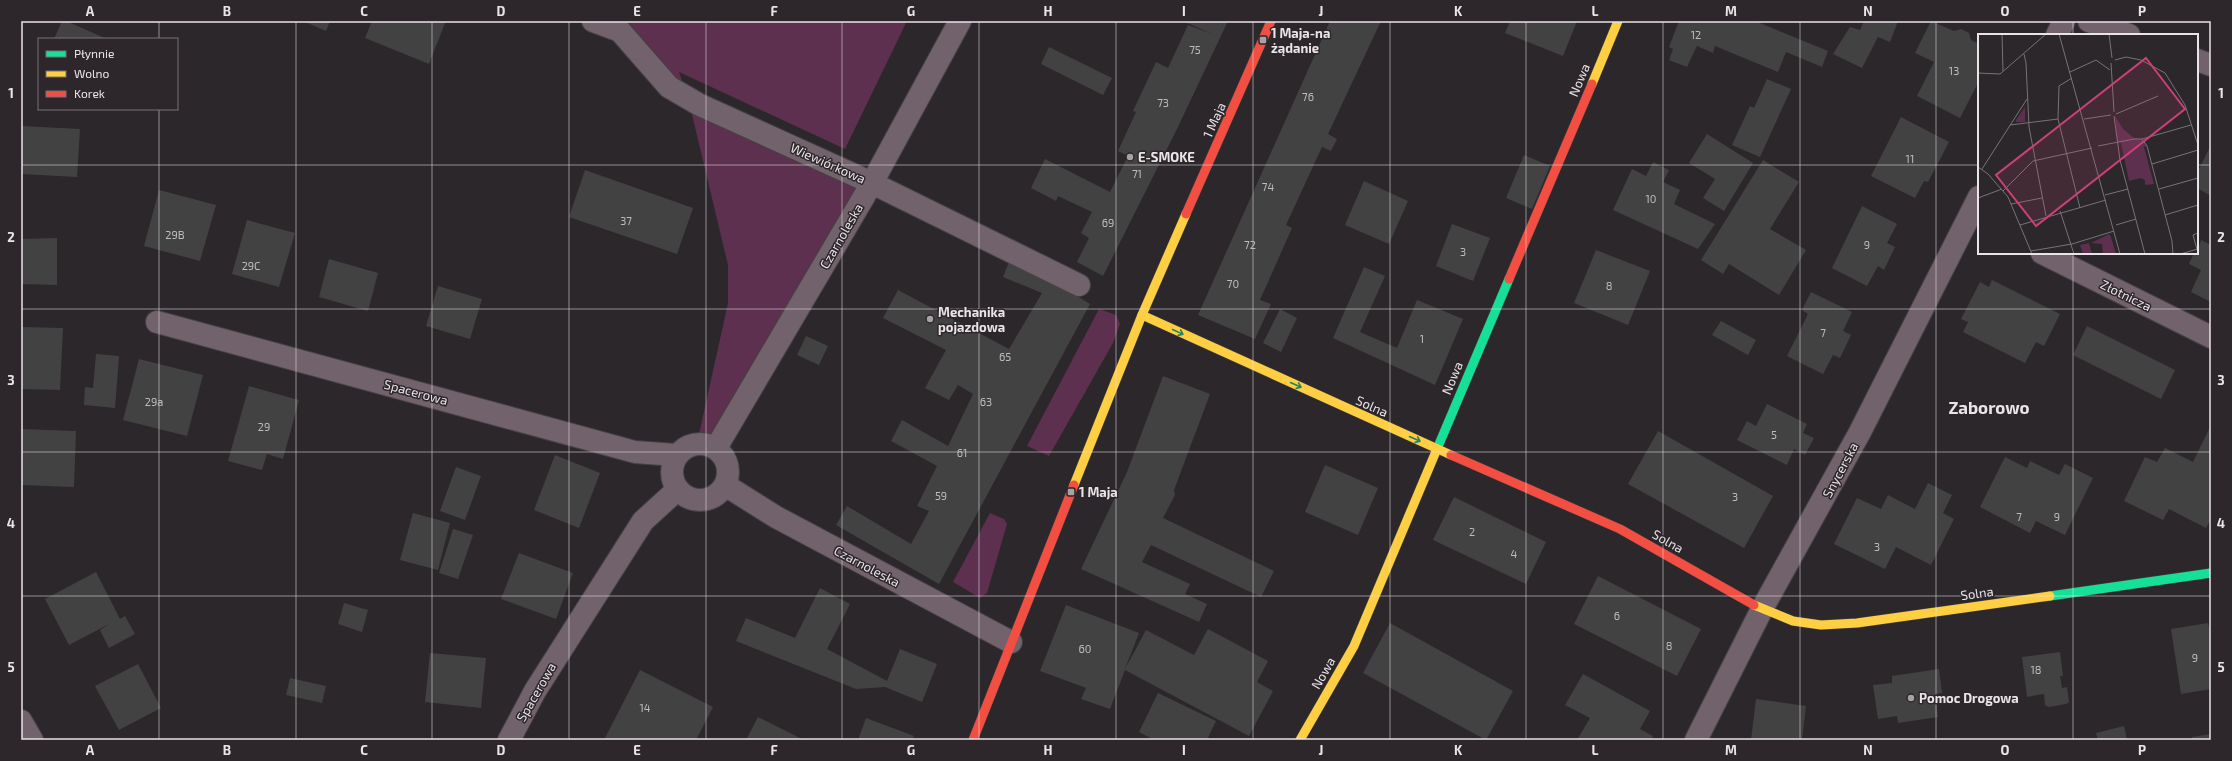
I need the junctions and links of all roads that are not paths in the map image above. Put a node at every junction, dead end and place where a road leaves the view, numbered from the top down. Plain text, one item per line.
1 (593, 21) edge
2 (960, 21) edge
3 (1271, 21) edge
4 (1618, 21) edge
5 (2064, 21) edge
6 (2089, 21) edge
7 (618, 26) edge
8 (2058, 34) edge
9 (2126, 34) edge
10 (2198, 60) edge
11 (2211, 65) edge
12 (872, 183) junction
13 (1978, 201) edge
14 (1974, 219) edge
15 (2044, 254) edge
16 (1079, 285) dead end
17 (1142, 316) junction
18 (157, 322) dead end
19 (2211, 337) edge
20 (716, 448) junction
21 (1436, 449) junction
22 (676, 455) junction
23 (725, 485) junction
24 (677, 490) junction
25 (2211, 573) edge
26 (1762, 609) junction
27 (1011, 642) junction
28 (21, 721) edge
29 (32, 740) edge
30 (509, 740) edge
31 (972, 740) edge
32 (1300, 740) edge
33 (1696, 740) edge

1 - 7 street, Wiewiórkowa
2 - 12 street, Czarnoleska
3 - 17 street, 1 Maja
4 - 21 street, Nowa
5 - 8 street
6 - 9 street
7 - 12 street, Wiewiórkowa
10 - 11 street
12 - 16 street, Wiewiórkowa
12 - 20 street, Czarnoleska
13 - 14 street, Snycerska
14 - 26 street, Snycerska
15 - 19 street, Złotnicza
17 -> 21 street, Solna
17 - 27 street, 1 Maja
18 - 22 street, Spacerowa
20 - 22 street
20 - 23 street
21 - 26 street, Solna
21 - 32 street, Nowa
22 - 24 street
23 - 24 street
23 - 27 street, Czarnoleska
24 - 30 street, Spacerowa
25 - 26 street, Solna
26 - 33 street, Snycerska
27 - 31 street, 1 Maja
28 - 29 street

